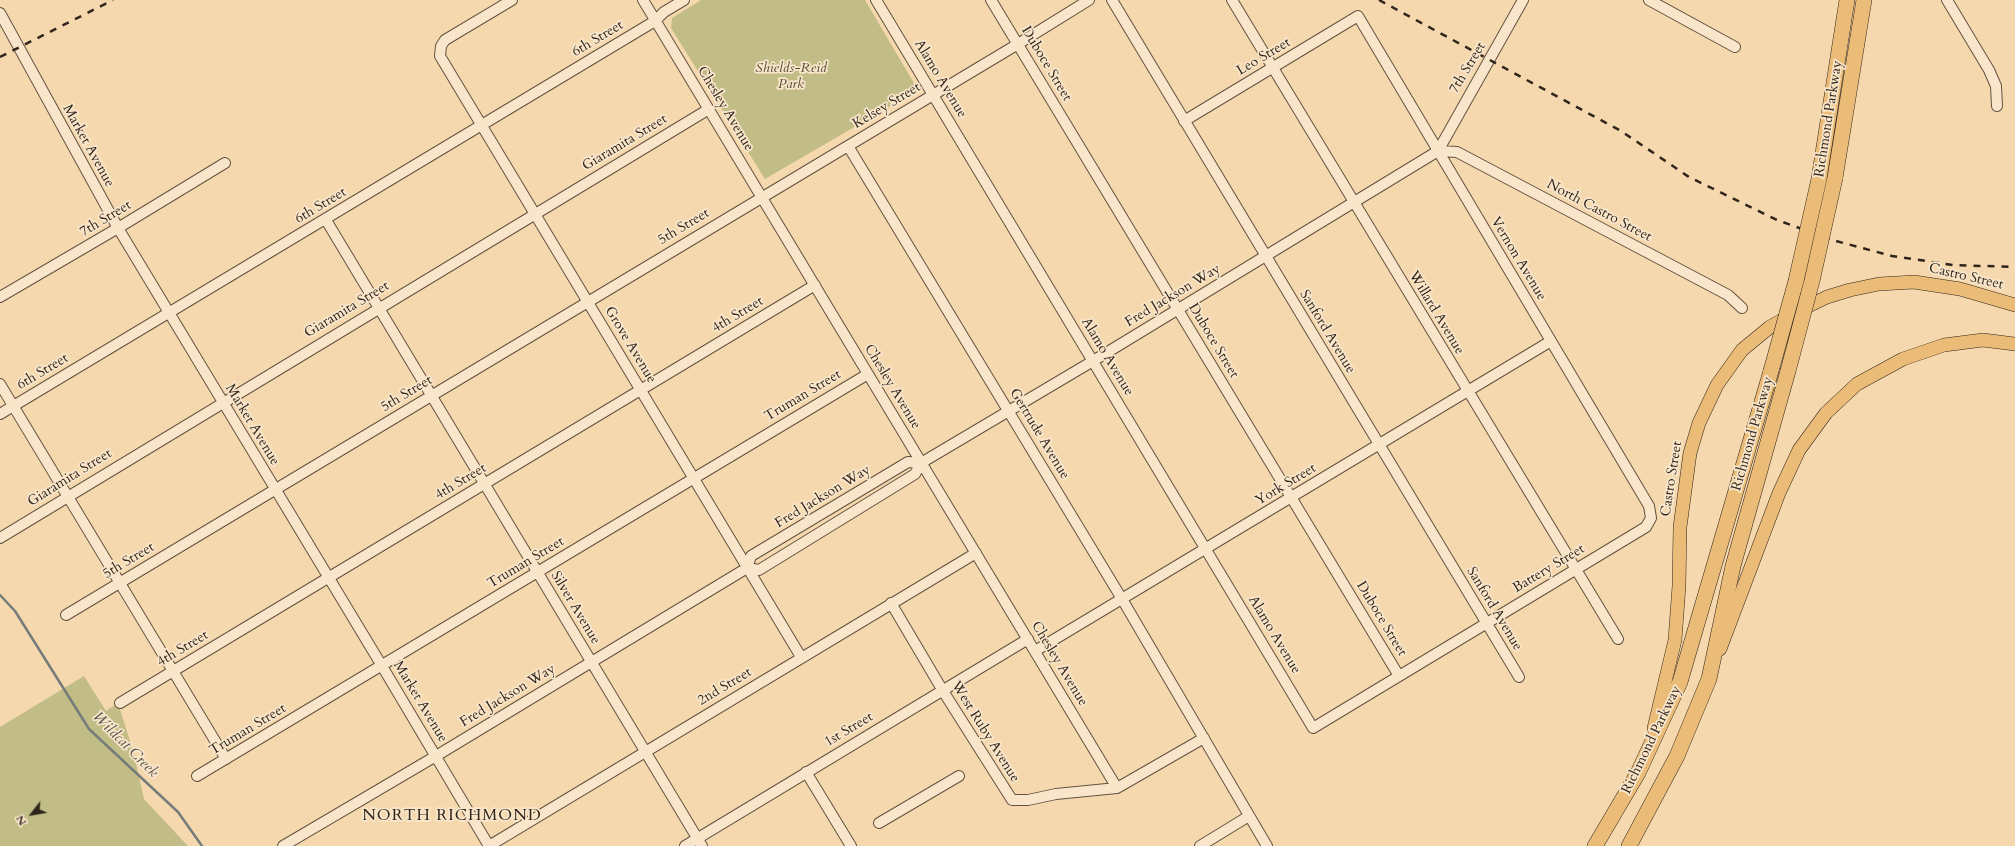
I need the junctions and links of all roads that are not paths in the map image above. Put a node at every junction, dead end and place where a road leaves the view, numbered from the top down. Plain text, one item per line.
1 (512, 0) edge
2 (643, 0) edge
3 (684, 0) edge
4 (876, 0) edge
5 (991, 0) edge
6 (1089, 0) edge
7 (1112, 0) edge
8 (1232, 0) edge
9 (1523, 0) edge
10 (1649, 0) edge
11 (1847, 0) edge
12 (1864, 0) edge
13 (1946, 0) edge
14 (0, 13) edge
15 (1358, 16) joint
16 (655, 21) junction
17 (1018, 44) junction
18 (1735, 47) dead end
19 (1273, 68) junction
20 (933, 94) junction
21 (1997, 106) dead end
22 (709, 109) junction
23 (1184, 121) junction
24 (481, 125) junction
25 (848, 146) junction
26 (1438, 151) junction
27 (225, 163) dead end
28 (762, 197) junction
29 (1354, 203) junction
30 (535, 214) junction
31 (326, 220) junction
32 (118, 228) junction
33 (1266, 256) junction
34 (815, 284) junction
35 (0, 297) edge
36 (588, 302) junction
37 (2015, 305) edge
38 (379, 308) junction
39 (1742, 308) dead end
40 (1178, 309) junction
41 (169, 314) junction
42 (1551, 341) junction
43 (2015, 344) edge
44 (1093, 361) junction
45 (868, 374) junction
46 (0, 384) edge
47 (640, 390) junction
48 (1468, 391) junction
49 (431, 396) junction
50 (222, 402) junction
51 (14, 406) junction
52 (1009, 411) junction
53 (0, 414) edge
54 (1379, 445) junction
55 (922, 463) junction
56 (694, 479) junction
57 (484, 484) junction
58 (275, 490) junction
59 (67, 496) junction
60 (1292, 498) junction
61 (1651, 518) joint
62 (0, 538) edge
63 (1206, 548) junction
64 (976, 553) junction
65 (747, 568) junction
66 (1575, 570) junction
67 (538, 573) junction
68 (329, 578) junction
69 (119, 583) junction
70 (1122, 599) junction
71 (891, 603) junction
72 (66, 615) dead end
73 (1487, 623) junction
74 (1028, 639) junction
75 (1618, 639) dead end
76 (1035, 651) junction
77 (801, 657) junction
78 (592, 662) junction
79 (382, 666) junction
80 (173, 671) junction
81 (1399, 676) junction
82 (1519, 677) dead end
83 (1709, 679) junction
84 (943, 691) junction
85 (120, 703) dead end
86 (1313, 728) joint
87 (1204, 738) junction
88 (1649, 748) junction
89 (645, 752) junction
90 (436, 756) junction
91 (226, 759) junction
92 (806, 772) junction
93 (197, 776) dead end
94 (959, 776) dead end
95 (1117, 788) junction
96 (1249, 816) junction
97 (879, 823) dead end
98 (700, 842) edge
99 (283, 846) edge
100 (489, 846) edge
101 (685, 846) edge
102 (851, 846) edge
103 (1200, 846) edge
104 (1267, 846) edge
105 (1595, 846) edge
106 (1628, 846) edge

1 - 24 street, Grove Avenue
2 - 16 street, Chesley Avenue
3 - 16 street, 6th Street
4 - 20 street, Alamo Avenue
5 - 17 street, Duboce Street
6 - 17 street, Kelsey Street
7 - 23 street, Sanford Avenue
8 - 19 street, Willard Avenue
9 - 26 street, 7th Street
10 - 18 street
11 - 88 highway, Richmond Parkway, bridge
12 - 83 highway, Richmond Parkway, bridge
13 - 21 street
14 - 32 street, Market Avenue
15 - 19 street, Leo Street
15 - 26 street, Vernon Avenue
16 - 22 street, Chesley Avenue
16 - 24 street, 6th Street
17 - 20 street, Kelsey Street
17 - 40 street, Duboce Street
19 - 23 street, Leo Street
19 - 29 street, Willard Avenue
20 - 25 street, Kelsey Street
20 - 44 street, Alamo Avenue
22 - 28 street, Chesley Avenue
22 - 30 street, Giaramita Street
23 - 33 street, Sanford Avenue
24 - 30 street, Grove Avenue
24 - 31 street, 6th Street
25 - 28 street, Kelsey Street
25 - 52 street, Gertrude Avenue
26 - 29 street, Fred Jackson Way
26 - 39 street, North Castro Street
26 - 42 street, Vernon Avenue
27 - 32 street, 7th Street
28 - 34 street, Chesley Avenue
28 - 36 street, 5th Street
29 - 33 street, Fred Jackson Way
29 - 48 street, Willard Avenue
30 - 36 street, Grove Avenue
30 - 38 street, Giaramita Street
31 - 38 street, Silver Avenue
31 - 41 street, 6th Street
32 - 35 street, 7th Street
32 - 41 street, Market Avenue
33 - 40 street, Fred Jackson Way
33 - 54 street, Sanford Avenue
34 - 45 street, Chesley Avenue
34 - 47 street, 4th Street
36 - 47 street, Grove Avenue
36 - 49 street, 5th Street
37 - 88 main road, Castro Street
38 - 49 street, Silver Avenue
38 - 50 street, Giaramita Street
40 - 44 street, Fred Jackson Way
40 - 60 street, Duboce Street
41 - 50 street, Market Avenue
41 - 51 street, 6th Street
42 - 48 street, York Street
42 - 61 street, Vernon Avenue
43 - 83 main road
44 - 52 street, Fred Jackson Way
44 - 63 street, Alamo Avenue
45 - 55 street, Chesley Avenue
45 - 56 street, Truman Street
46 - 51 street
47 - 56 street, Grove Avenue
47 - 57 street, 4th Street
48 - 54 street, York Street
48 - 66 street, Willard Avenue
49 - 57 street, Silver Avenue
49 - 58 street, 5th Street
50 - 58 street, Market Avenue
50 - 59 street, Giaramita Street
51 - 53 street, 6th Street
51 - 59 street
52 - 55 street, Fred Jackson Way
52 - 70 street, Gertrude Avenue
54 - 60 street, York Street
54 - 73 street, Sanford Avenue
55 - 64 street, Chesley Avenue
55 - 65 street, Fred Jackson Way
55 - 65 street, Fred Jackson Way
56 - 65 street, Grove Avenue
56 - 67 street, Truman Street
57 - 67 street, Silver Avenue
57 - 68 street, 4th Street
58 - 68 street, Market Avenue
58 - 69 street, 5th Street
59 - 62 street, Giaramita Street
59 - 69 street
60 - 63 street, York Street
60 - 81 street, Duboce Street
61 - 66 street, Battery Street
63 - 70 street, York Street
63 - 86 street, Alamo Avenue
64 - 71 street, 2nd Street
64 - 74 street, Chesley Avenue
65 - 77 street, Grove Avenue
65 - 78 street, Fred Jackson Way
66 - 73 street, Battery Street
66 - 75 street, Willard Avenue
67 - 78 street, Silver Avenue
67 - 79 street, Truman Street
68 - 79 street, Market Avenue
68 - 80 street, 4th Street
69 - 72 street, 5th Street
69 - 80 street
70 - 76 street, York Street
70 - 87 street, Gertrude Avenue
71 - 77 street, 2nd Street
71 - 84 street, West Ruby Avenue
73 - 81 street, Battery Street
73 - 82 street, Sanford Avenue
74 - 76 street, Chesley Avenue
74 - 84 street, 1st Street
76 - 95 street, Chesley Avenue
77 - 89 street, 2nd Street
78 - 89 street, Silver Avenue
78 - 90 street, Fred Jackson Way
79 - 90 street, Market Avenue
79 - 91 street, Truman Street
80 - 85 street, 4th Street
80 - 91 street
81 - 86 street, Battery Street
83 - 106 highway, Richmond Parkway
84 - 92 street, 1st Street
84 - 95 street, West Ruby Avenue
87 - 95 street, West Ruby Avenue
87 - 96 street, Gertrude Avenue
88 - 105 highway, Richmond Parkway
89 - 98 street, Silver Avenue
89 - 100 street, 2nd Street
90 - 99 street, Fred Jackson Way
90 - 100 street, Market Avenue
91 - 93 street, Truman Street
92 - 98 street, 1st Street
92 - 102 street
94 - 97 street
96 - 103 street
96 - 104 street, Gertrude Avenue
98 - 101 street, 1st Street

